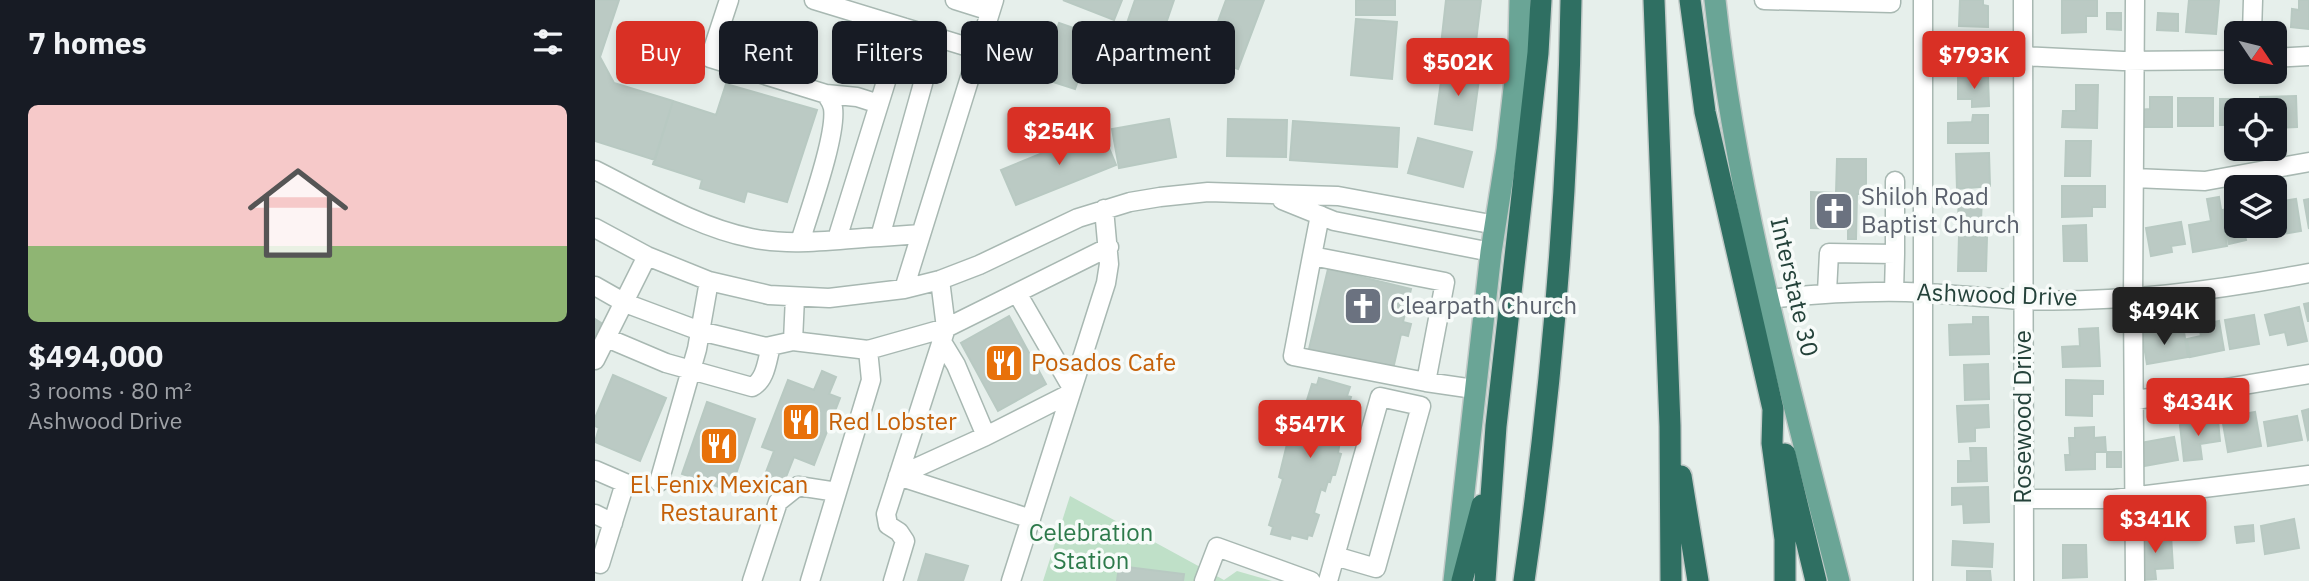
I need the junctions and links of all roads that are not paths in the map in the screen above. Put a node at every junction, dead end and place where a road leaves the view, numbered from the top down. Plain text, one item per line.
1 (729, 0) edge
2 (814, 0) edge
3 (955, 0) edge
4 (1520, 0) edge
5 (1541, 0) edge
6 (1570, 0) edge
7 (1654, 0) edge
8 (1690, 0) edge
9 (1716, 0) edge
10 (1764, 0) edge
11 (1891, 0) edge
12 (1923, 0) edge
13 (2023, 0) edge
14 (2135, 0) edge
15 (2253, 0) edge
16 (992, 5) edge
17 (882, 21) edge
18 (2252, 21) edge
19 (2023, 56) junction
20 (2309, 56) edge
21 (2287, 57) edge
22 (2224, 60) edge
23 (2134, 61) junction
24 (885, 84) edge
25 (923, 84) edge
26 (967, 84) edge
27 (826, 94) junction
28 (879, 104) junction
29 (2309, 162) edge
30 (595, 170) edge
31 (2134, 178) junction
32 (1895, 181) dead end
33 (1272, 196) junction
34 (1104, 209) junction
35 (1320, 215) junction
36 (1496, 225) junction
37 (595, 228) edge
38 (921, 234) junction
39 (880, 236) junction
40 (837, 239) junction
41 (800, 242) junction
42 (1109, 247) junction
43 (1491, 252) junction
44 (1895, 254) junction
45 (647, 256) junction
46 (1311, 256) junction
47 (2309, 273) edge
48 (940, 280) junction
49 (709, 281) junction
50 (595, 286) edge
51 (904, 289) junction
52 (1827, 292) junction
53 (1894, 292) junction
54 (1017, 293) junction
55 (1923, 293) junction
56 (795, 297) junction
57 (1767, 299) junction
58 (2133, 299) junction
59 (2023, 300) junction
60 (625, 303) junction
61 (700, 331) junction
62 (944, 335) junction
63 (607, 338) junction
64 (793, 341) junction
65 (771, 346) junction
66 (868, 350) junction
67 (595, 360) edge
68 (691, 370) junction
69 (2309, 374) edge
70 (1426, 382) junction
71 (1474, 389) junction
72 (1072, 391) junction
73 (1669, 396) junction
74 (2134, 400) junction
75 (1773, 409) junction
76 (986, 436) junction
77 (1494, 456) junction
78 (595, 470) edge
79 (2309, 475) edge
80 (898, 476) junction
81 (659, 482) dead end
82 (837, 492) junction
83 (2135, 497) junction
84 (2024, 499) junction
85 (595, 514) edge
86 (1031, 519) junction
87 (613, 523) junction
88 (1335, 556) junction
89 (595, 562) edge
90 (752, 581) edge
91 (810, 581) edge
92 (893, 581) edge
93 (1011, 581) edge
94 (1204, 581) edge
95 (1311, 581) edge
96 (1328, 581) edge
97 (1454, 581) edge
98 (1462, 581) edge
99 (1485, 581) edge
100 (1524, 581) edge
101 (1671, 581) edge
102 (1698, 581) edge
103 (1785, 581) edge
104 (1816, 581) edge
105 (1839, 581) edge
106 (1923, 581) edge
107 (2024, 581) edge
108 (2135, 581) edge

1 - 27 street
2 - 17 street
3 - 16 street
4 - 36 main road
5 - 77 highway
6 - 100 highway
7 - 73 highway
8 - 75 highway
9 - 57 main road, Interstate 30
10 - 11 street
12 - 55 street
13 - 19 street, Rosewood Drive
14 - 23 street
15 - 18 street
19 - 23 street
19 - 59 street, Rosewood Drive
20 - 21 street
22 - 23 street
23 - 31 street
24 - 28 street
25 - 39 street
26 - 38 street
27 - 28 street
27 - 41 street
28 - 40 street
29 - 31 street
30 - 41 street
31 - 58 street
32 - 44 street
33 - 34 street
33 - 35 street
33 - 36 street
34 - 42 street
34 - 48 street
35 - 43 street
35 - 46 street
36 - 43 main road
37 - 45 street
38 - 39 street
38 - 51 street
39 - 40 street
40 - 41 street
42 - 54 street
42 - 72 street
43 - 71 main road
44 - 52 street
44 - 53 street
45 - 49 street
45 - 60 street
46 - 70 street
46 - 70 street
47 - 58 street, Ashwood Drive
48 - 51 street
48 - 62 street
49 - 56 street
49 - 61 street
50 - 60 street
51 - 56 street
52 - 53 street, Ashwood Drive
52 - 57 street, Ashwood Drive
53 - 55 street, Ashwood Drive
54 - 62 street
54 - 72 street
55 - 59 street, Ashwood Drive
55 - 106 street
56 - 64 street
57 - 105 main road, Interstate 30
58 - 59 street, Ashwood Drive
58 - 74 street
59 - 84 street, Rosewood Drive
60 - 61 street
60 - 63 street
61 - 65 street
61 - 68 street
62 - 66 street
62 - 76 street
62 - 80 street
63 - 67 street
63 - 68 street
64 - 65 street
64 - 66 street
65 - 68 street
66 - 82 street
68 - 81 street
69 - 74 street
70 - 71 street
71 - 97 main road
72 - 76 street
72 - 86 street
73 - 101 highway
73 - 102 highway
74 - 83 street
75 - 103 highway
75 - 104 highway
76 - 80 street
77 - 98 highway
77 - 99 highway
78 - 87 street
79 - 83 street
80 - 86 street
80 - 92 street
82 - 90 street
82 - 91 street
83 - 84 street
83 - 108 street
84 - 107 street, Rosewood Drive
85 - 87 street
86 - 93 street
87 - 89 street
88 - 88 street
88 - 96 street
94 - 95 street

